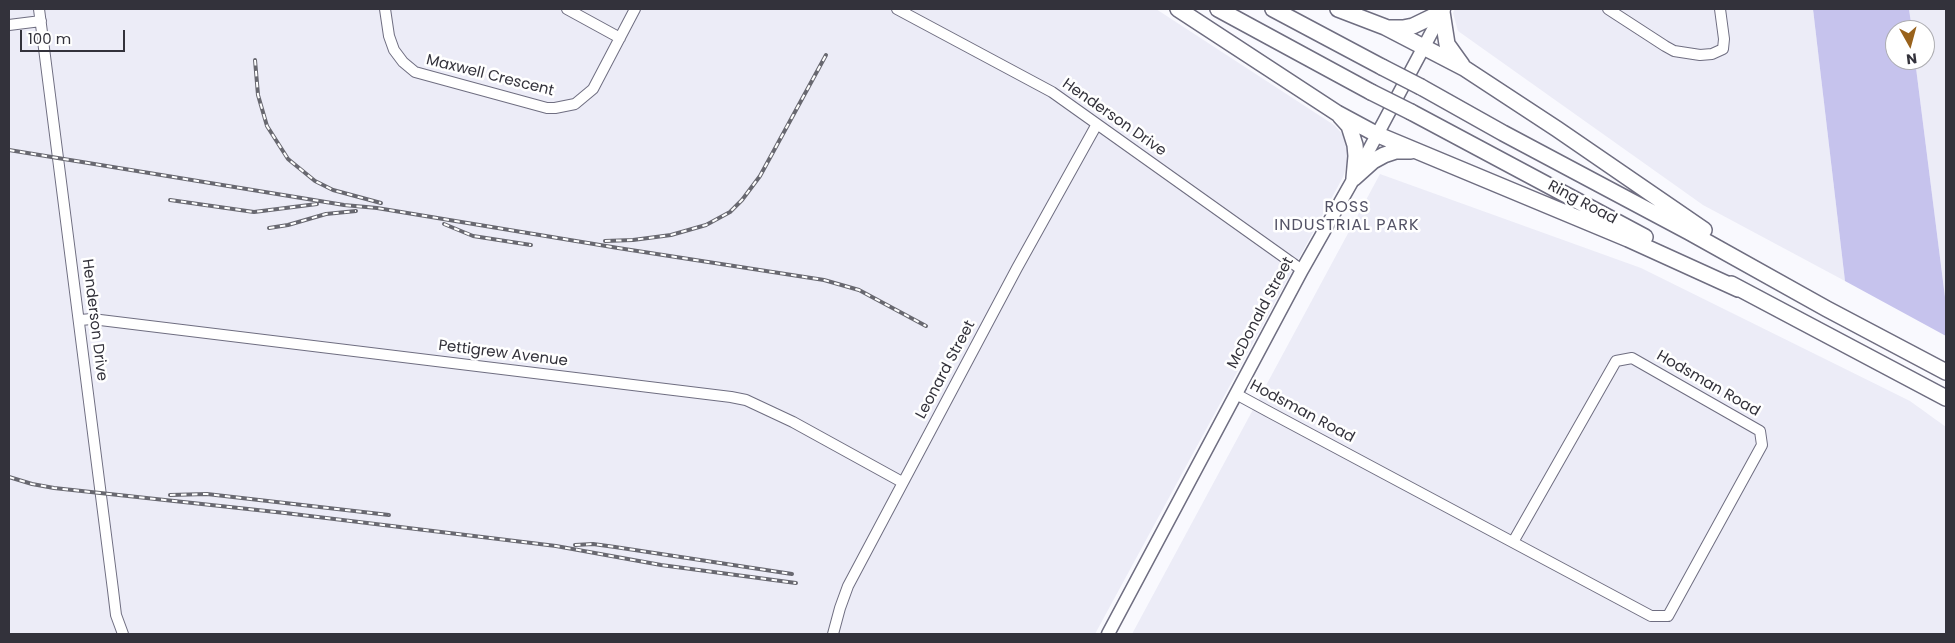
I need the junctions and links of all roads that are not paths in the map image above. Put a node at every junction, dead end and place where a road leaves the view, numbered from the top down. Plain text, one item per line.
1 (39, 9) edge
2 (385, 9) edge
3 (567, 9) edge
4 (636, 9) edge
5 (897, 9) edge
6 (1178, 9) edge
7 (1218, 9) edge
8 (1273, 9) edge
9 (1338, 9) edge
10 (1608, 9) edge
11 (1720, 9) edge
12 (1443, 10) edge
13 (40, 21) junction
14 (9, 25) edge
15 (1385, 28) junction
16 (620, 38) junction
17 (1423, 47) junction
18 (1464, 68) junction
19 (1337, 113) junction
20 (1096, 124) junction
21 (1376, 134) junction
22 (1415, 151) junction
23 (1354, 178) junction
24 (1302, 270) junction
25 (1738, 289) junction
26 (1827, 309) junction
27 (80, 320) junction
28 (1946, 372) edge
29 (1236, 394) junction
30 (1946, 398) edge
31 (902, 482) junction
32 (1512, 542) junction
33 (123, 634) edge
34 (833, 634) edge
35 (1108, 634) edge

1 - 13 street, Henderson Drive
2 - 16 street, Maxwell Crescent
3 - 16 street
4 - 16 street, Maxwell Crescent
5 - 20 street, Henderson Drive
6 - 19 highway
7 - 25 highway, Ring Road, bridge
8 - 26 highway, Ring Road, bridge
9 - 15 highway
10 - 11 street
12 - 15 highway
12 - 17 main road, McDonald Street
12 - 18 highway
13 - 14 street
13 - 27 street, Henderson Drive
15 - 17 highway
17 - 18 highway
17 - 21 main road, McDonald Street
18 - 26 highway
19 - 21 highway
19 - 23 highway
20 - 24 street, Henderson Drive
20 - 31 street, Leonard Street
21 - 22 highway
21 - 23 main road, McDonald Street
22 - 23 highway
22 - 25 highway
23 - 24 main road, McDonald Street
24 - 29 main road, McDonald Street
25 - 30 highway, Ring Road
26 - 28 highway, Ring Road
27 - 31 street, Pettigrew Avenue
27 - 33 street, Henderson Drive
29 - 32 street, Hodsman Road
29 - 35 main road, McDonald Street
31 - 34 street, Leonard Street
32 - 32 street, Hodsman Road

